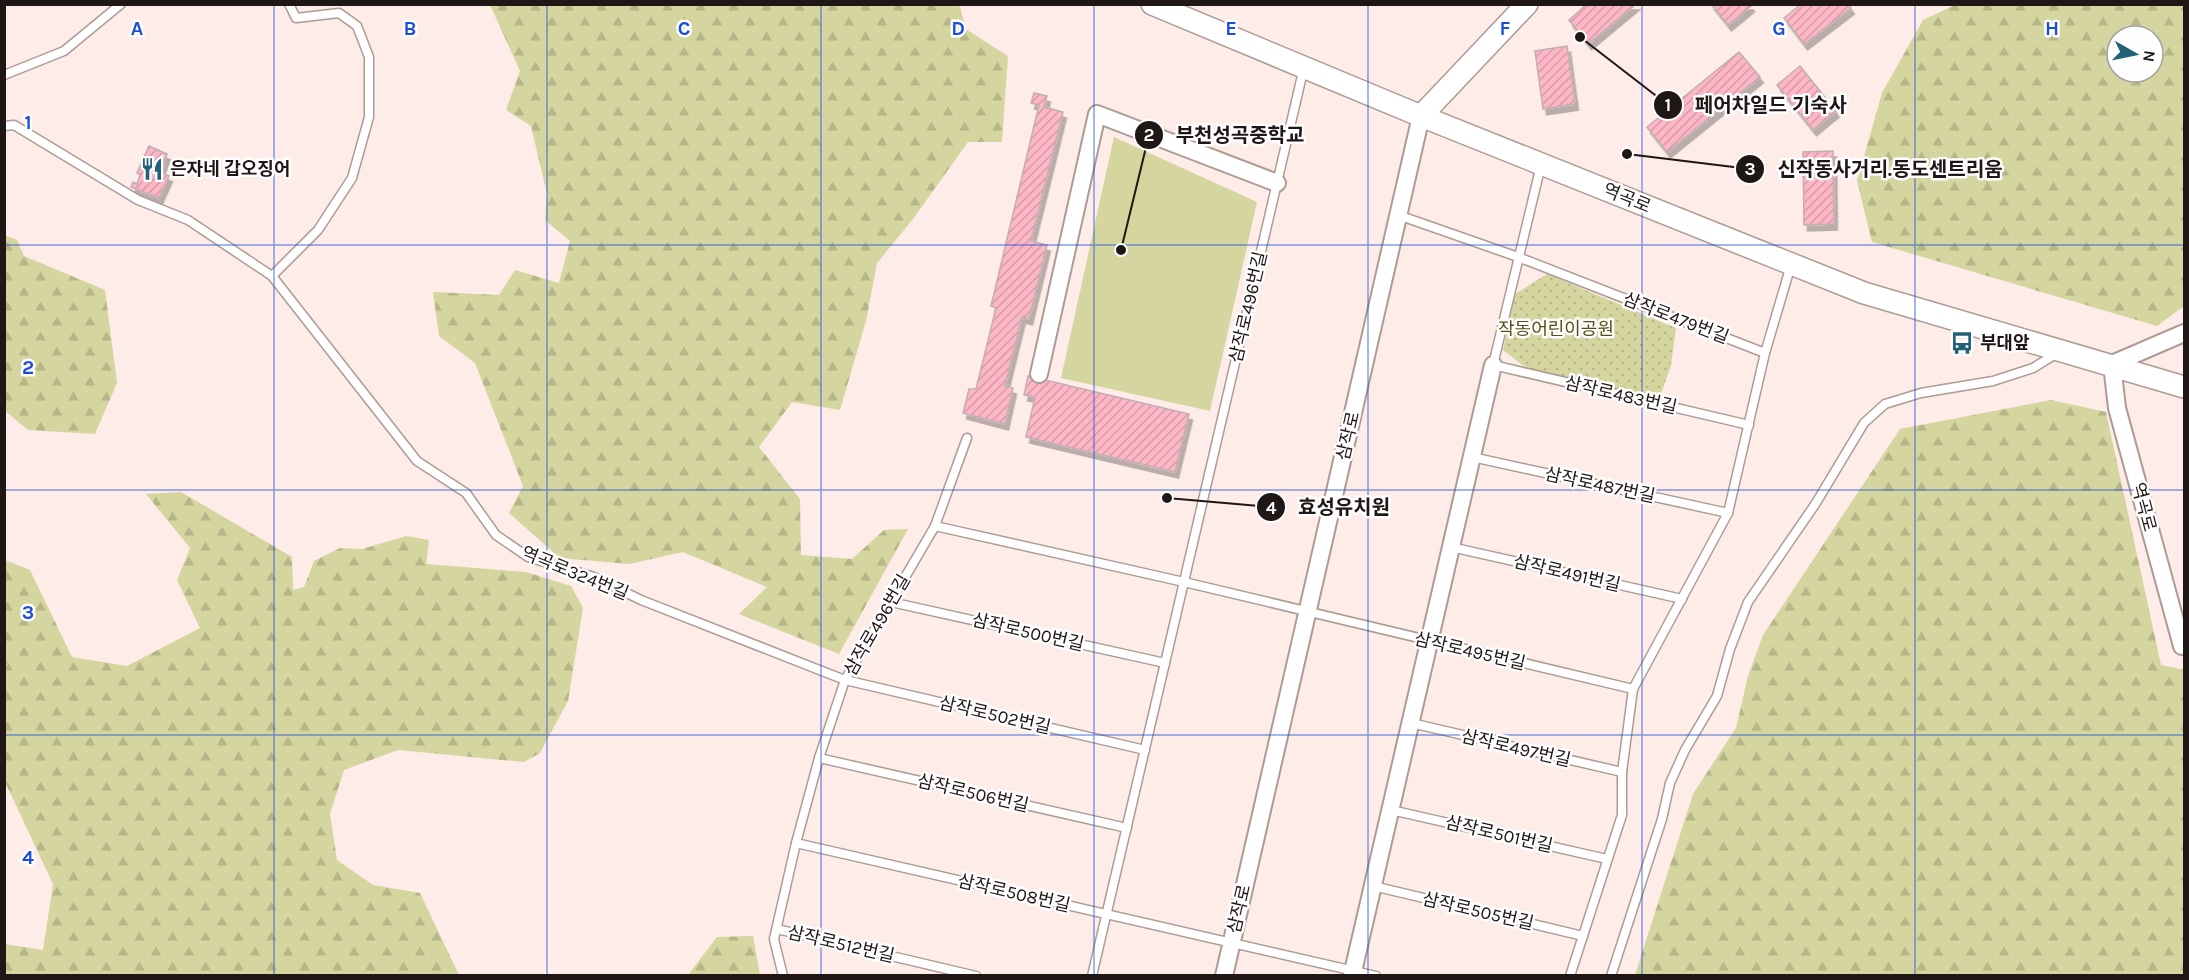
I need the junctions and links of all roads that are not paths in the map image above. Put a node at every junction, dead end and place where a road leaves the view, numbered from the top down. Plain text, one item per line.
1 (121, 4) edge
2 (289, 4) edge
3 (1152, 4) edge
4 (1527, 4) edge
5 (1304, 67) junction
6 (4, 75) edge
7 (1421, 116) junction
8 (4, 126) edge
9 (1542, 163) junction
10 (1277, 183) junction
11 (1398, 215) junction
12 (1518, 257) junction
13 (1791, 265) junction
14 (272, 276) junction
15 (2184, 333) edge
16 (2062, 350) junction
17 (1765, 353) junction
18 (2112, 364) junction
19 (1493, 365) junction
20 (1039, 374) dead end
21 (2184, 387) edge
22 (1749, 425) junction
23 (967, 438) dead end
24 (1472, 458) junction
25 (1728, 513) junction
26 (935, 526) junction
27 (1452, 547) junction
28 (1184, 582) junction
29 (1682, 599) junction
30 (891, 602) junction
31 (1307, 612) junction
32 (1430, 641) junction
33 (2184, 646) edge
34 (1165, 663) junction
35 (845, 680) junction
36 (1633, 689) junction
37 (1411, 723) junction
38 (1145, 750) junction
39 (819, 758) junction
40 (1622, 772) junction
41 (1391, 810) junction
42 (1127, 828) junction
43 (796, 843) junction
44 (1608, 859) junction
45 (1373, 886) junction
46 (1107, 915) junction
47 (777, 929) junction
48 (1582, 936) junction
49 (1232, 941) junction
50 (1353, 973) edge
51 (783, 975) edge
52 (976, 975) edge
53 (1092, 975) edge
54 (1224, 975) edge
55 (1376, 975) edge
56 (1570, 975) edge
57 (1611, 975) edge

1 - 6 lane
2 - 14 lane
3 - 5 street, 역곡로
4 - 7 street
5 - 7 street, 역곡로
5 - 10 lane, 삼작로496번길
7 - 9 street, 역곡로
7 - 11 street, 삼작로
8 - 14 lane, 역곡로324번길
9 - 12 lane
9 - 13 street, 역곡로
10 - 20 street
10 - 28 lane, 삼작로496번길
11 - 12 lane, 삼작로479번길
11 - 31 street, 삼작로
12 - 17 lane, 삼작로479번길
12 - 19 lane
13 - 16 street, 역곡로
13 - 17 lane
14 - 35 lane, 역곡로324번길
15 - 18 street
16 - 18 street, 역곡로
16 - 57 lane
17 - 22 lane
18 - 21 street, 역곡로
18 - 33 street, 역곡로
19 - 22 lane, 삼작로483번길
19 - 24 street
22 - 25 lane
23 - 26 lane, 삼작로496번길
24 - 25 lane, 삼작로487번길
24 - 27 street
25 - 29 lane
26 - 28 lane
26 - 30 lane, 삼작로496번길
27 - 29 lane, 삼작로491번길
27 - 32 street
28 - 31 lane
28 - 34 lane, 삼작로496번길
29 - 36 lane
30 - 34 lane, 삼작로500번길
30 - 35 lane, 삼작로496번길
31 - 32 lane, 삼작로495번길
31 - 49 street, 삼작로
32 - 36 lane, 삼작로495번길
32 - 37 street
34 - 38 lane, 삼작로496번길
35 - 38 lane, 삼작로502번길
35 - 39 lane, 삼작로496번길
36 - 40 lane
37 - 40 lane, 삼작로497번길
37 - 41 street
38 - 42 lane, 삼작로496번길
39 - 42 lane, 삼작로506번길
39 - 43 lane, 삼작로496번길
40 - 44 lane
41 - 44 lane, 삼작로501번길
41 - 45 street
42 - 46 lane, 삼작로496번길
43 - 46 lane, 삼작로508번길
43 - 47 lane, 삼작로496번길
44 - 48 lane
45 - 48 lane, 삼작로505번길
45 - 50 street
46 - 49 lane, 삼작로508번길
46 - 53 lane, 삼작로496번길
47 - 51 lane, 삼작로496번길
47 - 52 lane, 삼작로512번길
48 - 56 lane
49 - 50 lane, 삼작로508번길
49 - 54 street, 삼작로
50 - 55 lane, 삼작로508번길

